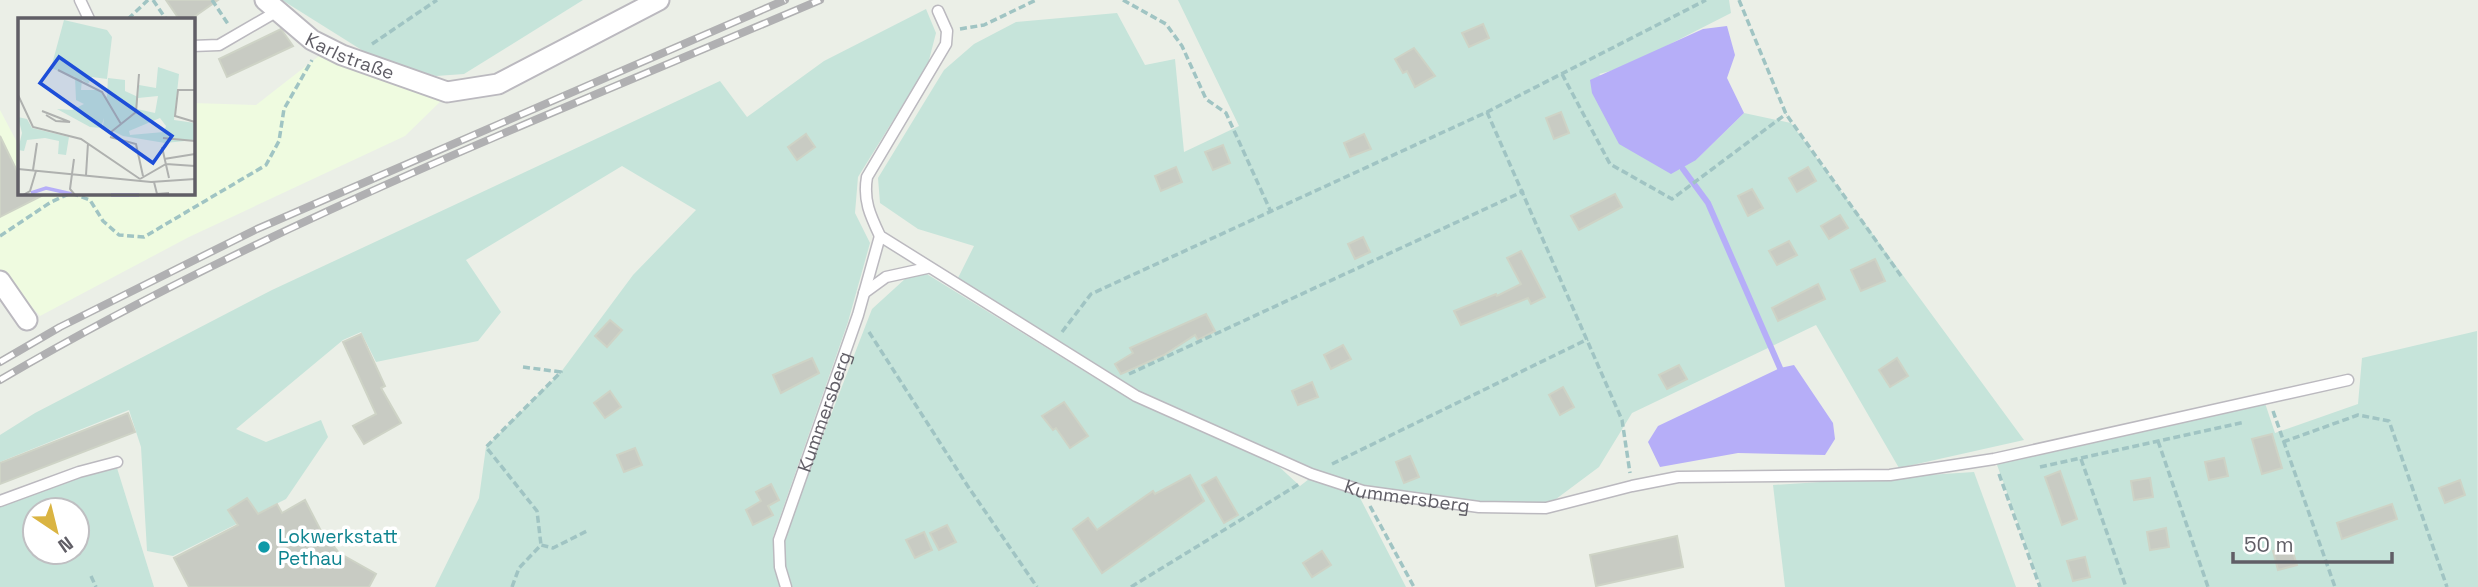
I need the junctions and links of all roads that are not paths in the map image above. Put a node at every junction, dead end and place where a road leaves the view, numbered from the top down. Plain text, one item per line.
1 (80, 0) edge
2 (659, 0) edge
3 (270, 6) edge
4 (938, 11) dead end
5 (89, 18) edge
6 (194, 46) edge
7 (880, 236) junction
8 (927, 268) junction
9 (0, 281) edge
10 (863, 295) junction
11 (27, 320) dead end
12 (2347, 380) dead end
13 (117, 461) dead end
14 (0, 501) edge
15 (786, 587) edge

1 - 5 lane
2 - 3 street, Karlstraße
3 - 6 lane
4 - 7 lane
7 - 8 lane, Kummersberg
7 - 10 lane, Kummersberg
8 - 10 lane
8 - 12 lane, Kummersberg
9 - 11 street
10 - 15 lane, Kummersberg
13 - 14 lane

